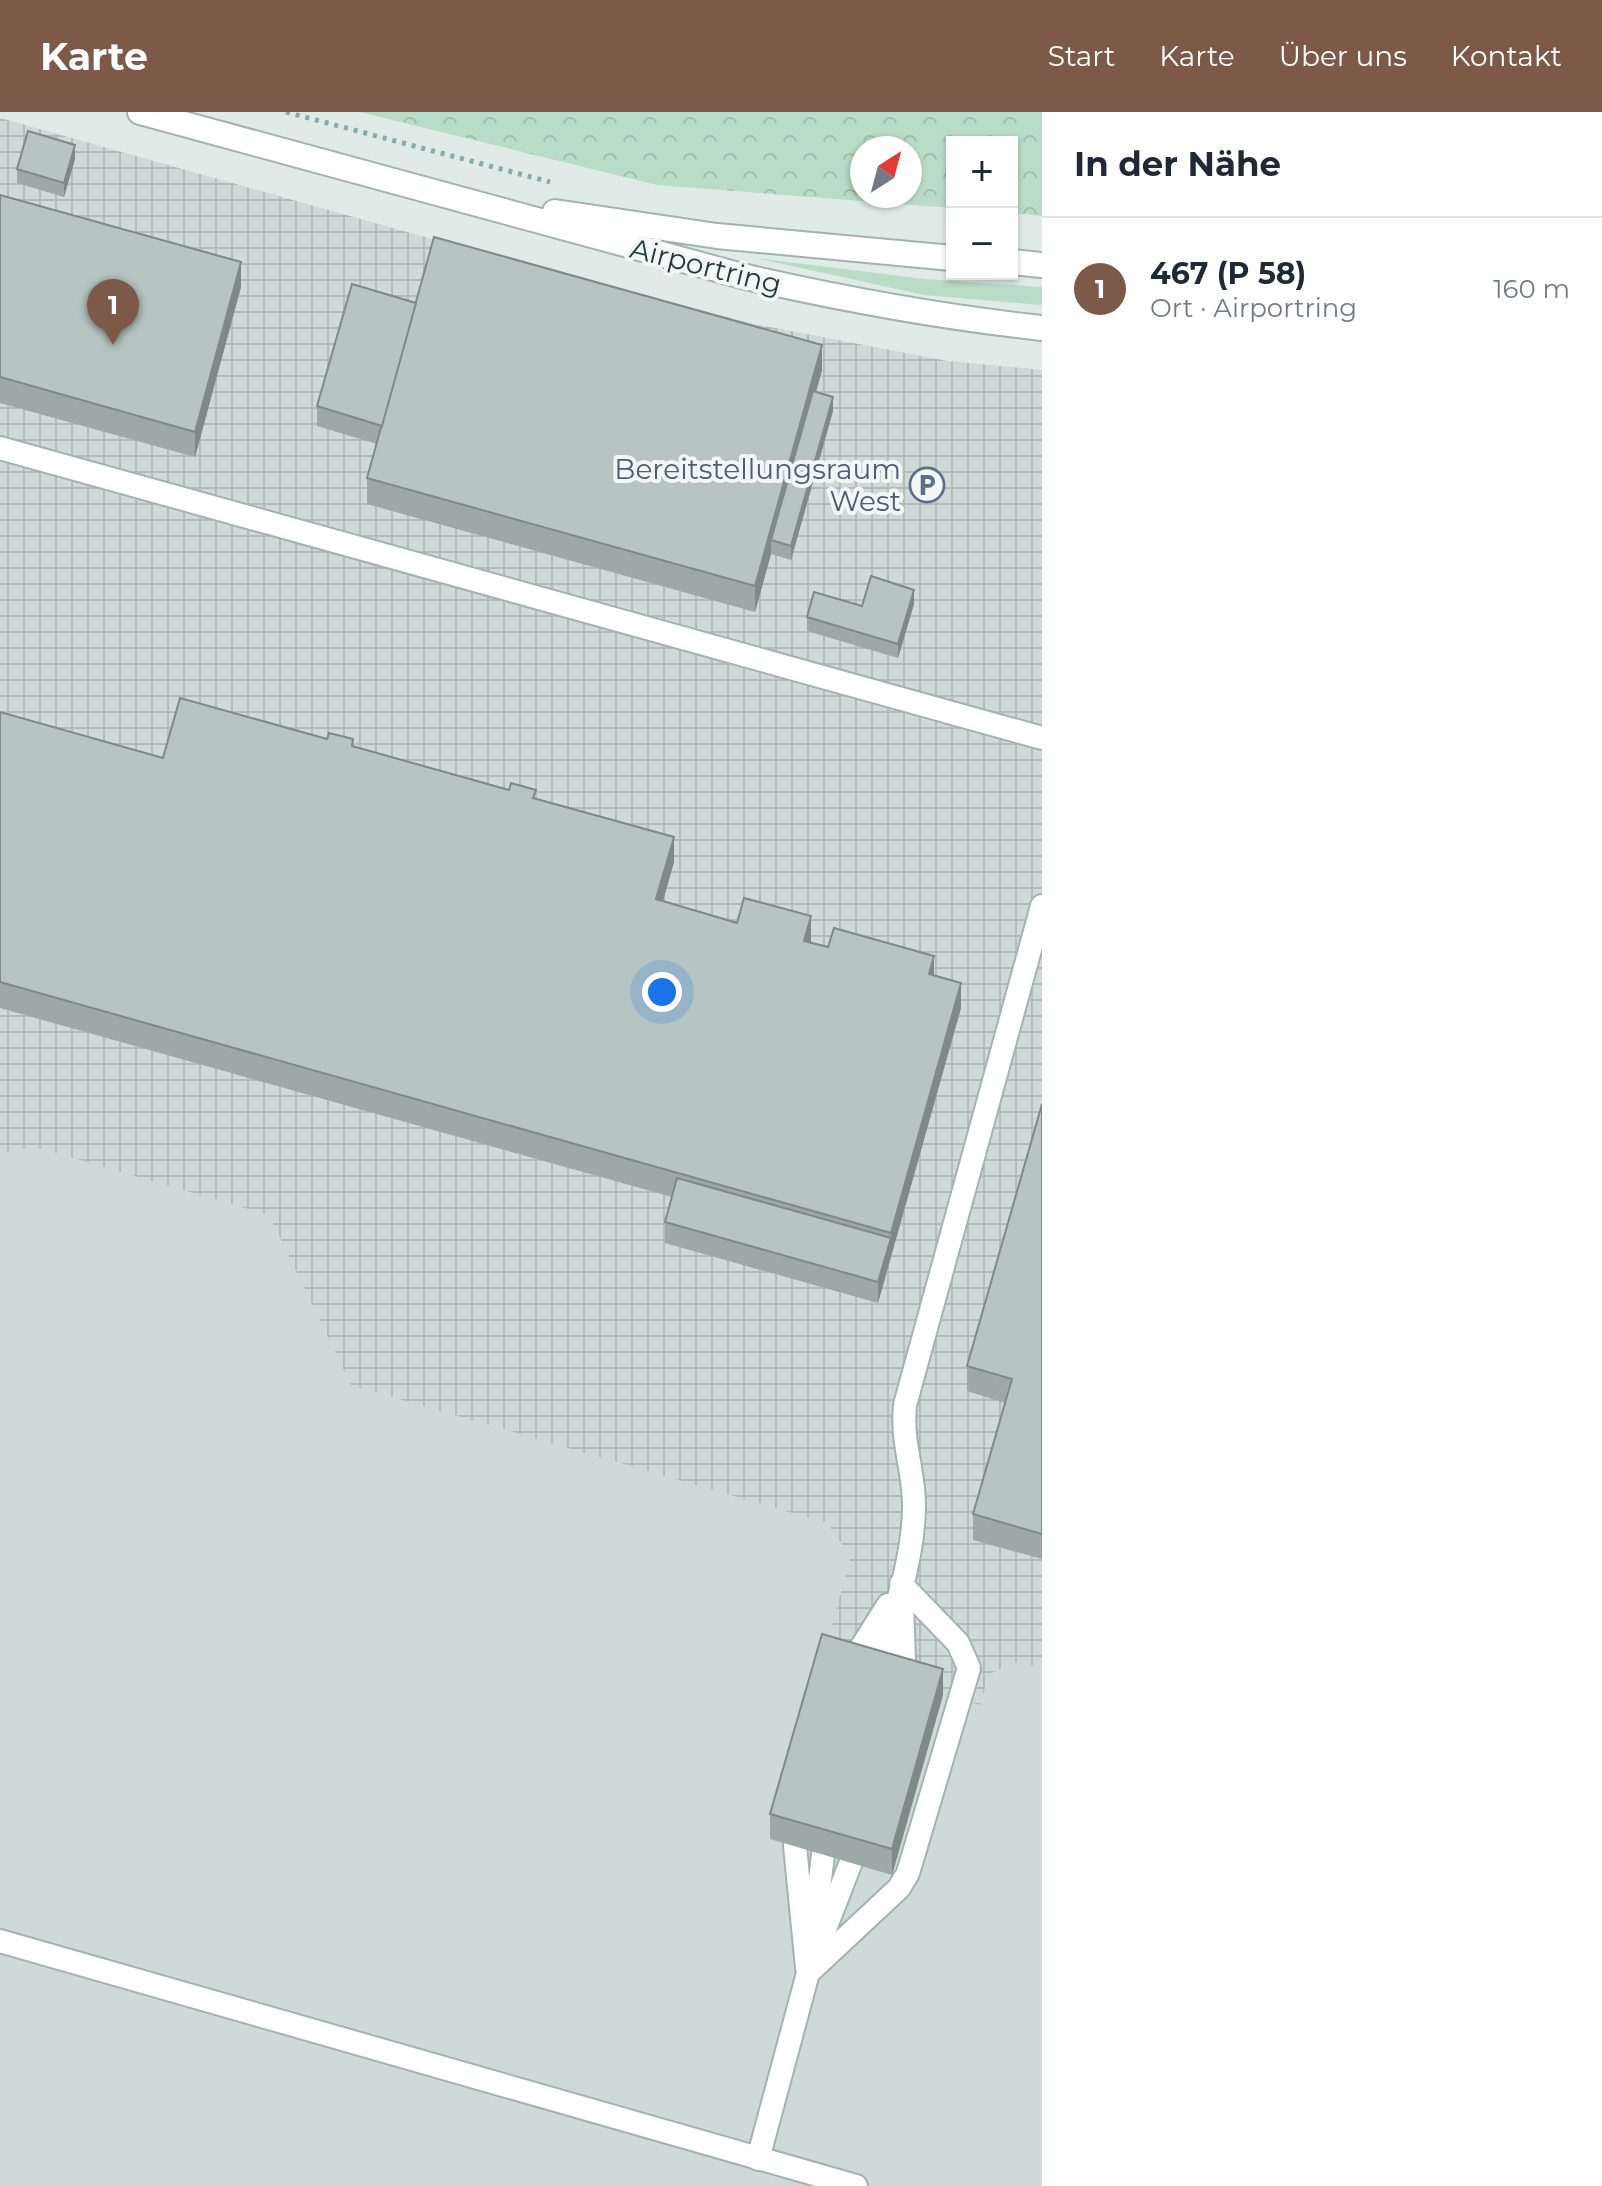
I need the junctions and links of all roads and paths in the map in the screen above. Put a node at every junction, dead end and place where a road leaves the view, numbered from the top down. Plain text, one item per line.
1 (140, 112) edge
2 (286, 112) edge
3 (376, 176) junction
4 (565, 186) dead end
5 (946, 257) edge
6 (1018, 263) edge
7 (1042, 265) edge
8 (1042, 328) edge
9 (0, 448) edge
10 (1042, 738) edge
11 (1042, 906) edge
12 (901, 1584) junction
13 (849, 1667) edge
14 (876, 1676) edge
15 (905, 1684) edge
16 (795, 1846) edge
17 (823, 1855) edge
18 (851, 1862) edge
19 (0, 1941) edge
20 (808, 1973) junction
21 (758, 2159) junction
22 (856, 2186) edge

1 - 3 street, Airportring
2 - 4 path
3 - 5 street, Airportring
3 - 8 street, Airportring
6 - 7 street
9 - 10 lane
11 - 12 lane
12 - 13 lane
12 - 14 lane
12 - 15 lane
12 - 20 lane
16 - 20 lane
17 - 20 lane
18 - 20 lane
19 - 21 lane
20 - 21 lane
21 - 22 lane

